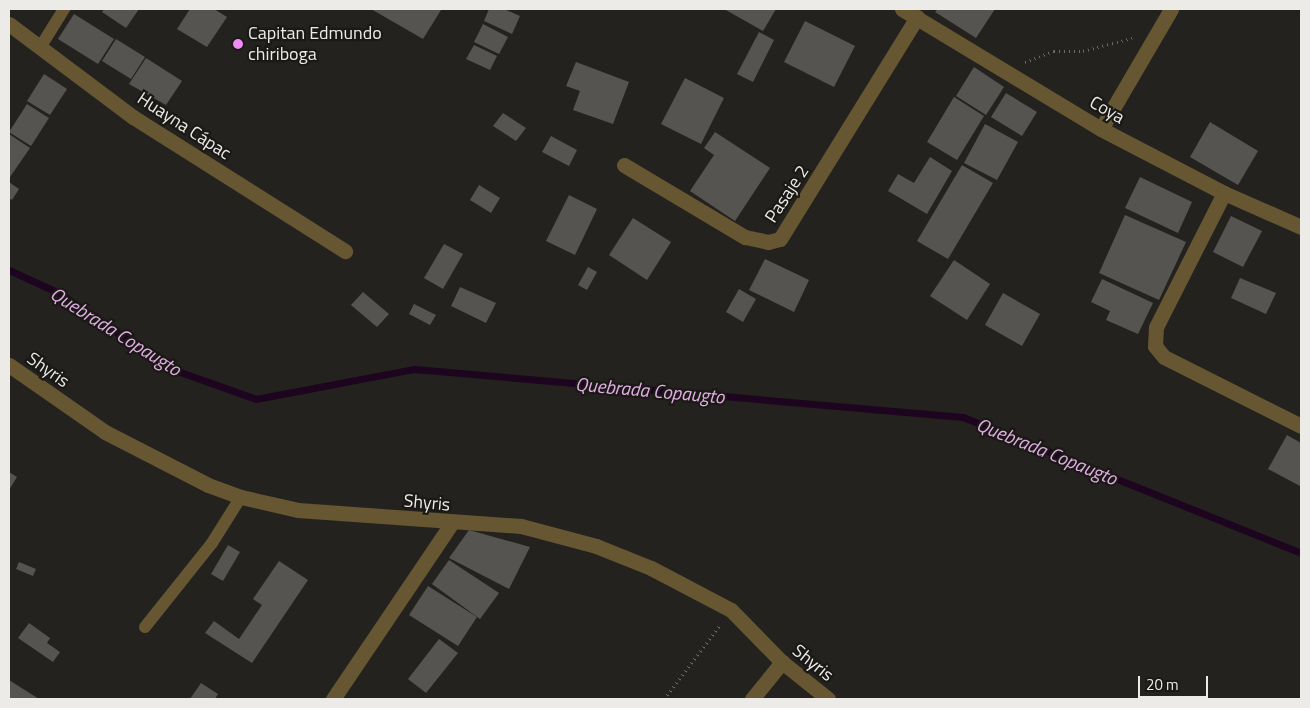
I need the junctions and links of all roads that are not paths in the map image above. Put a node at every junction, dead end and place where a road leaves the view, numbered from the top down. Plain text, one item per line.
1 (64, 9) edge
2 (902, 9) edge
3 (1171, 9) edge
4 (917, 17) junction
5 (9, 24) edge
6 (41, 46) junction
7 (1102, 129) junction
8 (624, 165) dead end
9 (1224, 193) junction
10 (1301, 227) edge
11 (345, 251) dead end
12 (9, 366) edge
13 (1301, 426) edge
14 (241, 497) junction
15 (451, 524) junction
16 (145, 627) dead end
17 (782, 662) junction
18 (333, 699) edge
19 (752, 699) edge
20 (828, 699) edge

1 - 6 lane
2 - 4 street, Coya
3 - 7 street
4 - 7 street, Coya
4 - 8 street, Pasaje 2
5 - 6 street, Huayna Cápac
6 - 11 street, Huayna Cápac
7 - 9 street, Coya
9 - 10 street, Coya
9 - 13 street
12 - 14 street, Shyris
14 - 15 street, Shyris
14 - 16 lane
15 - 17 street, Shyris
15 - 18 street
17 - 19 street
17 - 20 street, Shyris

